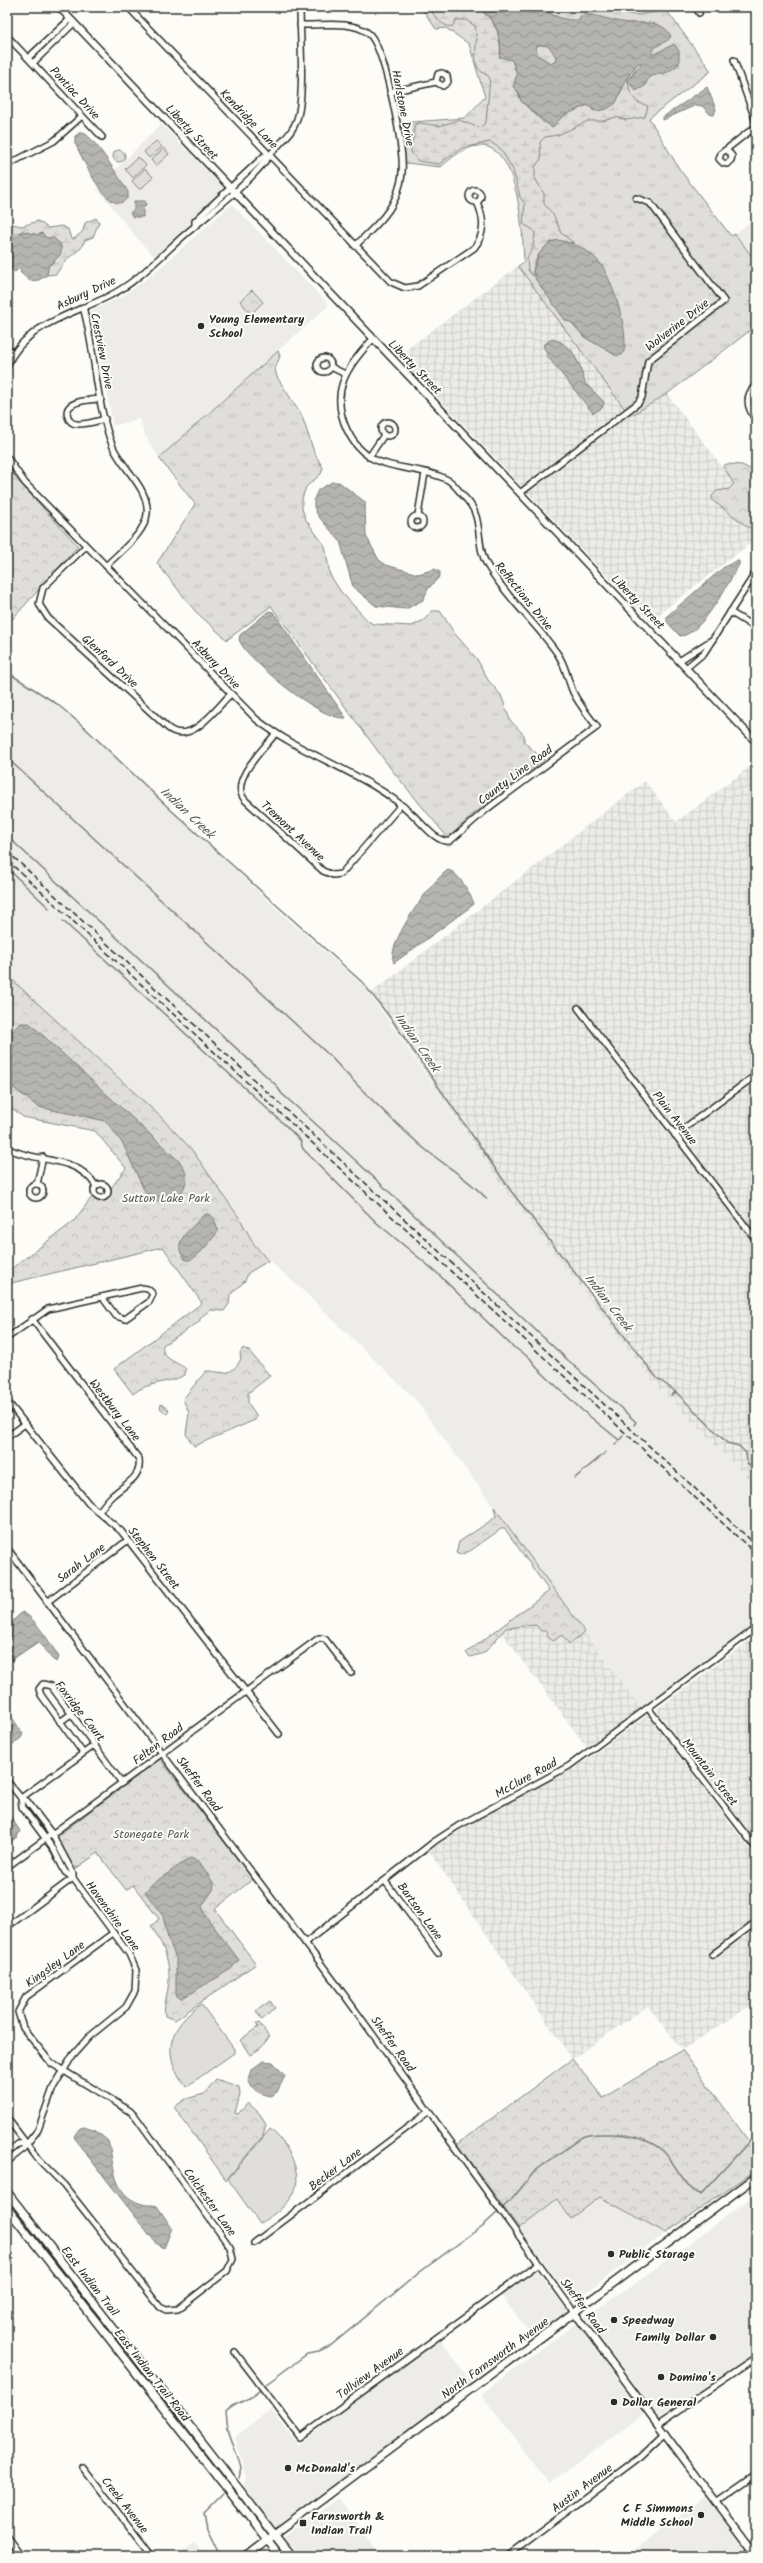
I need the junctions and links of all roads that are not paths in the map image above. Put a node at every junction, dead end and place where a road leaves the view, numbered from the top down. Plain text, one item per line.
1 (59, 7) edge
2 (129, 7) edge
3 (300, 7) edge
4 (696, 7) edge
5 (700, 13) dead end
6 (72, 21) junction
7 (300, 25) junction
8 (7, 36) edge
9 (28, 58) junction
10 (734, 60) dead end
11 (33, 63) junction
12 (436, 82) dead end
13 (390, 92) junction
14 (82, 116) junction
15 (756, 122) edge
16 (756, 127) edge
17 (102, 137) dead end
18 (728, 152) dead end
19 (270, 156) junction
20 (7, 165) edge
21 (230, 188) junction
22 (235, 193) junction
23 (636, 198) dead end
24 (477, 202) dead end
25 (195, 225) junction
26 (355, 246) junction
27 (82, 307) junction
28 (373, 339) junction
29 (7, 348) edge
30 (14, 353) junction
31 (7, 366) edge
32 (331, 366) dead end
33 (345, 374) junction
34 (756, 385) edge
35 (101, 398) junction
36 (105, 419) junction
37 (756, 420) edge
38 (384, 435) dead end
39 (7, 457) edge
40 (369, 457) junction
41 (425, 473) junction
42 (520, 493) junction
43 (418, 515) dead end
44 (86, 546) junction
45 (106, 566) junction
46 (756, 572) edge
47 (730, 612) junction
48 (756, 628) edge
49 (713, 639) junction
50 (679, 661) junction
51 (686, 668) junction
52 (231, 694) junction
53 (597, 727) joint
54 (276, 733) junction
55 (756, 742) edge
56 (401, 805) junction
57 (447, 842) joint
58 (578, 1008) dead end
59 (756, 1075) edge
60 (675, 1135) junction
61 (7, 1148) edge
62 (42, 1157) junction
63 (37, 1184) dead end
64 (96, 1186) dead end
65 (756, 1240) edge
66 (102, 1297) junction
67 (32, 1319) junction
68 (7, 1338) edge
69 (7, 1401) edge
70 (25, 1424) junction
71 (7, 1437) edge
72 (99, 1512) junction
73 (128, 1540) junction
74 (7, 1548) edge
75 (47, 1602) junction
76 (756, 1628) edge
77 (351, 1674) dead end
78 (246, 1691) junction
79 (648, 1708) junction
80 (72, 1714) junction
81 (60, 1722) junction
82 (279, 1734) dead end
83 (94, 1745) junction
84 (83, 1753) junction
85 (162, 1753) junction
86 (7, 1781) edge
87 (122, 1783) junction
88 (21, 1798) junction
89 (52, 1834) junction
90 (46, 1839) junction
91 (756, 1848) edge
92 (7, 1867) edge
93 (73, 1878) junction
94 (385, 1881) junction
95 (756, 1922) edge
96 (7, 1927) edge
97 (113, 1933) junction
98 (305, 1943) junction
99 (438, 1953) dead end
100 (712, 1955) dead end
101 (62, 2071) junction
102 (428, 2112) junction
103 (7, 2118) edge
104 (26, 2143) junction
105 (7, 2153) edge
106 (7, 2162) edge
107 (756, 2177) edge
108 (7, 2192) edge
109 (7, 2208) edge
110 (254, 2243) dead end
111 (538, 2264) junction
112 (574, 2312) junction
113 (113, 2328) junction
114 (106, 2334) junction
115 (235, 2352) dead end
116 (756, 2358) edge
117 (658, 2424) junction
118 (665, 2433) junction
119 (83, 2467) dead end
120 (756, 2475) edge
121 (716, 2503) junction
122 (275, 2535) junction
123 (7, 2537) edge
124 (267, 2540) junction
125 (21, 2556) edge
126 (152, 2556) edge
127 (246, 2556) edge
128 (280, 2556) edge
129 (291, 2556) edge
130 (508, 2556) edge
131 (756, 2556) edge

1 - 6 street, Liberty Street
2 - 19 street, Kendridge Lane
3 - 7 street, Asbury Drive
4 - 5 street
6 - 9 street
6 - 11 street, Pontiac Drive
6 - 21 street, Liberty Street
7 - 13 street, Harlstone Drive
7 - 19 street, Asbury Drive
8 - 9 street, Pontiac Drive
9 - 11 street, Pontiac Drive
10 - 15 street
11 - 14 street, Pontiac Drive
12 - 13 street
13 - 26 street, Harlstone Drive
14 - 17 street, Pontiac Drive
14 - 20 street
16 - 18 street
19 - 21 street, Asbury Drive
19 - 22 street, Asbury Drive
19 - 26 street, Kendridge Lane
21 - 22 street, Liberty Street
21 - 25 street, Asbury Drive
22 - 25 street, Asbury Drive
22 - 28 street, Liberty Street
23 - 42 street, Wolverine Drive
24 - 26 street, Kendridge Lane
25 - 27 street, Asbury Drive
27 - 30 street, Asbury Drive
27 - 35 street, Crestview Drive
28 - 33 street, Reflections Drive
28 - 42 street, Liberty Street
29 - 30 street
30 - 31 street, Asbury Drive
32 - 33 street
33 - 40 street, Reflections Drive
34 - 37 street
35 - 36 street, Crestview Drive
35 - 36 street, Crestview Drive
36 - 45 street, Crestview Drive
38 - 40 street
39 - 44 street, Asbury Drive
40 - 41 street, Reflections Drive
41 - 43 street
41 - 53 street, Reflections Drive
42 - 50 street, Liberty Street
44 - 45 street, Asbury Drive
44 - 52 street, Glenford Drive
45 - 52 street, Asbury Drive
46 - 47 street
47 - 48 street
47 - 49 street
49 - 50 street
49 - 51 street
50 - 51 street, Liberty Street
51 - 55 street, Liberty Street
52 - 54 street, Asbury Drive
53 - 57 street, County Line Road
54 - 56 street, Asbury Drive
54 - 56 street, Tremont Avenue
56 - 57 street, Asbury Drive
58 - 60 street, Plain Avenue
59 - 60 street
60 - 65 street, Plain Avenue
61 - 62 street
62 - 63 street
62 - 64 street
66 - 66 street
66 - 67 street
67 - 68 street
67 - 72 street, Westbury Lane
69 - 70 street, Stephen Street
70 - 71 street
70 - 72 street, Stephen Street
72 - 73 street, Stephen Street
73 - 75 street, Sarah Lane
73 - 78 street, Stephen Street
74 - 75 street, Sheffer Road
75 - 85 street, Sheffer Road
76 - 79 street, McClure Road
77 - 78 street, Felten Road
78 - 82 street, Stephen Street
78 - 85 street, Felten Road
79 - 91 street, Mountain Street
79 - 94 street, McClure Road
80 - 81 street
80 - 81 street, Foxridge Court
80 - 83 street, Foxridge Court
81 - 84 street, Foxridge Court
83 - 84 street
83 - 87 street, Foxridge Court
84 - 88 street
85 - 87 street, Felten Road
85 - 98 street, Sheffer Road
86 - 88 street, Havenshire Lane
87 - 89 street, Felten Road
88 - 89 street, Havenshire Lane
88 - 90 street, Havenshire Lane
89 - 90 street, Felten Road
89 - 93 street, Havenshire Lane
90 - 92 street, Felten Road
90 - 93 street, Havenshire Lane
93 - 96 street
93 - 97 street, Havenshire Lane
94 - 98 street, McClure Road
94 - 99 street, Bartson Lane
95 - 100 street
97 - 101 street, Havenshire Lane
97 - 101 street, Kingsley Lane
98 - 102 street, Sheffer Road
101 - 104 street, Havenshire Lane
101 - 104 street, Colchester Lane
102 - 110 street, Becker Lane
102 - 111 street, Sheffer Road
103 - 104 street
104 - 105 street, Havenshire Lane
104 - 106 street, Havenshire Lane
107 - 112 main road, North Farnsworth Avenue
108 - 113 main road, East Indian Trail
109 - 114 main road, East Indian Trail Road
111 - 112 street, Sheffer Road
111 - 115 street, Tollview Avenue
112 - 117 street, Sheffer Road
112 - 122 main road, North Farnsworth Avenue
113 - 114 main road
113 - 122 main road, East Indian Trail
114 - 124 main road, East Indian Trail Road
116 - 117 street
117 - 118 street, Sheffer Road
118 - 121 street, Sheffer Road
118 - 130 street, Austin Avenue
119 - 126 street, Creek Avenue
120 - 121 street
121 - 131 street, Sheffer Road
122 - 124 main road, North Farnsworth Avenue
122 - 129 main road
123 - 125 street
124 - 127 main road, North Farnsworth Avenue
124 - 128 main road, East Indian Trail Road

